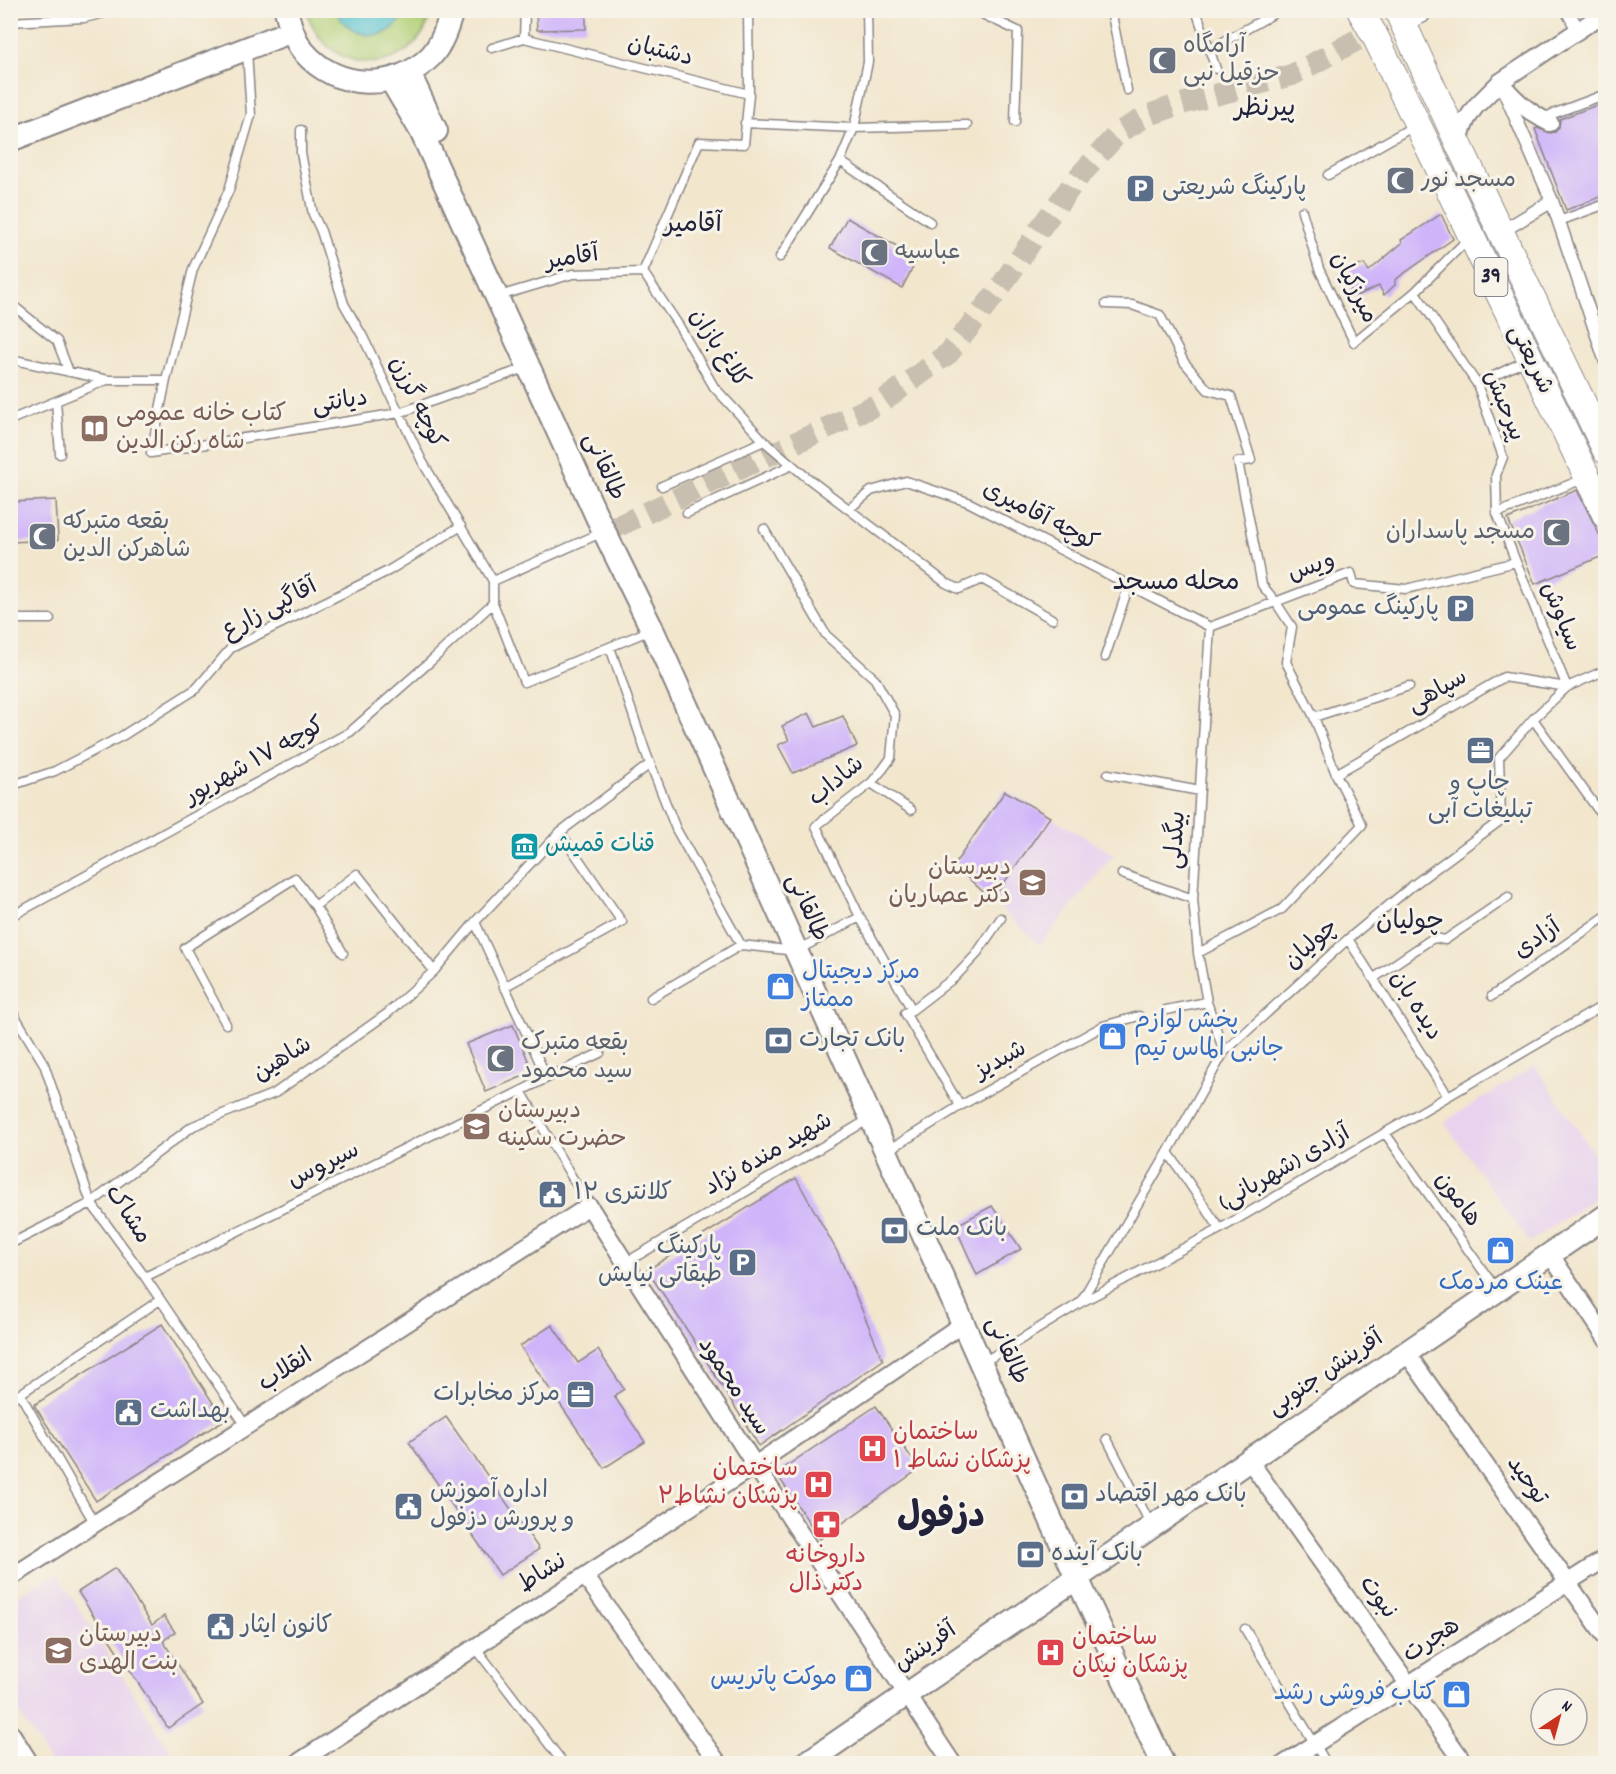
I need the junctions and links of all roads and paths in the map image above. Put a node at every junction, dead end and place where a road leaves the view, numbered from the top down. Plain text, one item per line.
1 (117, 10) edge
2 (452, 10) edge
3 (525, 10) edge
4 (748, 10) edge
5 (867, 10) edge
6 (981, 10) edge
7 (1111, 10) edge
8 (1196, 10) edge
9 (1280, 10) edge
10 (1360, 10) edge
11 (1367, 10) edge
12 (1428, 10) edge
13 (1567, 10) edge
14 (1605, 12) edge
15 (1398, 16) edge
16 (289, 21) edge
17 (10, 22) edge
18 (1578, 30) junction
19 (524, 38) junction
20 (1376, 38) junction
21 (247, 48) junction
22 (492, 48) dead end
23 (1209, 50) junction
24 (1216, 69) dead end
25 (400, 76) junction
26 (1500, 82) junction
27 (1127, 90) dead end
28 (748, 94) junction
29 (1605, 94) edge
30 (1546, 121) joint
31 (1015, 122) dead end
32 (745, 123) junction
33 (1417, 124) junction
34 (967, 125) dead end
35 (854, 128) junction
36 (301, 130) dead end
37 (10, 140) edge
38 (1459, 145) junction
39 (840, 161) junction
40 (1328, 175) dead end
41 (1552, 201) junction
42 (1605, 204) edge
43 (1302, 211) dead end
44 (1559, 221) junction
45 (930, 222) dead end
46 (1501, 232) junction
47 (1471, 236) junction
48 (780, 257) dead end
49 (643, 272) junction
50 (1415, 292) junction
51 (509, 293) junction
52 (10, 303) edge
53 (1106, 304) dead end
54 (10, 359) edge
55 (1530, 359) junction
56 (1605, 362) edge
57 (528, 367) junction
58 (69, 372) junction
59 (108, 380) junction
60 (166, 380) junction
61 (1477, 384) junction
62 (56, 401) junction
63 (399, 413) junction
64 (10, 420) edge
65 (764, 441) junction
66 (1605, 451) edge
67 (60, 454) dead end
68 (792, 465) junction
69 (1587, 478) junction
70 (663, 486) dead end
71 (849, 509) junction
72 (687, 513) dead end
73 (1497, 513) junction
74 (1605, 516) edge
75 (461, 526) junction
76 (610, 529) junction
77 (764, 529) dead end
78 (1516, 562) junction
79 (493, 581) junction
80 (1129, 585) junction
81 (1275, 601) junction
82 (493, 603) junction
83 (10, 619) edge
84 (50, 619) dead end
85 (1052, 619) dead end
86 (1210, 627) junction
87 (652, 629) junction
88 (610, 647) junction
89 (1105, 657) dead end
90 (1605, 670) edge
91 (1409, 686) dead end
92 (1567, 687) junction
93 (1314, 717) junction
94 (1533, 719) junction
95 (650, 764) junction
96 (1107, 774) dead end
97 (1336, 774) junction
98 (871, 783) junction
99 (10, 786) edge
100 (1200, 791) junction
101 (910, 810) dead end
102 (1605, 821) edge
103 (560, 832) junction
104 (1122, 874) dead end
105 (1508, 897) dead end
106 (1193, 899) junction
107 (315, 906) junction
108 (1605, 916) edge
109 (10, 917) edge
110 (860, 917) junction
111 (1001, 918) dead end
112 (475, 922) junction
113 (1348, 939) junction
114 (741, 945) junction
115 (796, 951) junction
116 (343, 953) dead end
117 (1198, 953) junction
118 (434, 970) junction
119 (1374, 978) junction
120 (504, 987) junction
121 (1492, 996) dead end
122 (651, 998) dead end
123 (1208, 1002) junction
124 (1605, 1004) edge
125 (10, 1008) edge
126 (912, 1010) junction
127 (1166, 1010) dead end
128 (1139, 1016) dead end
129 (226, 1024) dead end
130 (1224, 1052) junction
131 (600, 1053) dead end
132 (547, 1078) junction
133 (521, 1091) junction
134 (1448, 1096) junction
135 (960, 1106) junction
136 (871, 1118) junction
137 (1385, 1133) junction
138 (886, 1151) junction
139 (1168, 1152) junction
140 (91, 1203) junction
141 (589, 1206) junction
142 (1605, 1216) edge
143 (1220, 1229) junction
144 (10, 1244) edge
145 (1550, 1254) junction
146 (625, 1263) junction
147 (145, 1277) junction
148 (1497, 1290) junction
149 (160, 1300) junction
150 (1080, 1303) junction
151 (964, 1323) junction
152 (1605, 1338) edge
153 (1406, 1352) junction
154 (982, 1363) junction
155 (20, 1394) junction
156 (10, 1398) edge
157 (246, 1426) junction
158 (1107, 1439) dead end
159 (1249, 1460) junction
160 (755, 1465) junction
161 (95, 1524) junction
162 (1152, 1527) junction
163 (1605, 1558) edge
164 (585, 1576) junction
165 (10, 1578) edge
166 (1077, 1578) junction
167 (1567, 1582) junction
168 (1245, 1629) dead end
169 (1605, 1637) edge
170 (475, 1647) junction
171 (1409, 1684) junction
172 (907, 1694) junction
173 (10, 1737) edge
174 (1315, 1744) junction
175 (27, 1764) edge
176 (296, 1764) edge
177 (564, 1764) edge
178 (719, 1764) edge
179 (805, 1764) edge
180 (952, 1764) edge
181 (1163, 1764) edge
182 (1284, 1764) edge
183 (1327, 1764) edge
184 (1465, 1764) edge

1 - 17 lane
2 - 25 main road
3 - 19 lane
4 - 28 lane
5 - 35 lane
6 - 31 lane
7 - 27 lane
8 - 23 lane
9 - 23 lane
10 - 20 main road, شریعتی
11 - 20 main road, 39
12 - 15 lane
13 - 18 street
14 - 18 street
15 - 38 main road, شریعتی / 39
16 - 21 main road
16 - 25 main road
18 - 26 street
19 - 22 lane
19 - 28 lane, دشتبان
20 - 33 main road, شریعتی / 39
21 - 37 main road
21 - 60 lane
23 - 24 lane
25 - 51 main road, طالقانی
25 - 57 main road, طالقانی
26 - 30 street
26 - 38 street
26 - 41 street
28 - 32 lane
29 - 30 lane
32 - 35 lane
32 - 49 lane
33 - 40 lane
33 - 47 main road, شریعتی / 39
34 - 35 lane
35 - 39 lane
36 - 63 lane, کوچه گرزن
38 - 46 main road, شریعتی / 39
39 - 45 lane
39 - 48 lane
41 - 44 street
41 - 46 street
42 - 44 lane
43 - 50 lane, میرزکیان
44 - 56 street
46 - 66 main road, شریعتی / 39
47 - 50 lane, میرزکیان
47 - 55 main road, شریعتی / 39
49 - 51 lane, آقامیر
49 - 65 lane, کلاغ بازان
50 - 61 lane, پیرحبش
51 - 76 main road, طالقانی
52 - 58 lane
53 - 81 lane
54 - 58 lane
55 - 61 lane
55 - 69 main road, شریعتی / 39
57 - 63 lane, دیانتی
57 - 76 main road, طالقانی
58 - 59 lane
59 - 60 lane
59 - 62 lane
60 - 63 lane, دیانتی
61 - 73 lane, پیرحبش
62 - 64 lane
62 - 67 lane
63 - 75 lane, کوچه گرزن
65 - 68 lane, کلاغ بازان
65 - 70 lane
68 - 71 lane, کلاغ بازان
68 - 72 lane
69 - 73 lane
69 - 74 main road, شریعتی / 39
71 - 80 lane, کوچه آقامیری
71 - 85 lane, کلاغ بازان
73 - 78 lane
75 - 79 lane, کوچه گرزن
75 - 99 lane, آقاگپی زارع
76 - 79 lane
76 - 87 main road, طالقانی
77 - 98 lane, شاداب
78 - 81 lane, ویس
78 - 92 lane, سیاوش
79 - 82 lane
80 - 86 lane, کوچه آقامیری
80 - 89 lane
81 - 86 lane
81 - 93 lane
82 - 88 lane
82 - 109 lane, کوچه ۱۷ شهریور
83 - 84 lane
86 - 100 lane, بیگدلی
87 - 88 lane
87 - 115 main road, طالقانی
88 - 95 lane
90 - 92 lane, چولیان
91 - 93 lane
92 - 94 lane, چولیان
92 - 97 lane, سپاهی
93 - 97 lane
94 - 102 lane
94 - 113 lane, چولیان
95 - 103 lane, شاهین
95 - 114 lane
96 - 100 lane
97 - 117 lane
98 - 101 lane
98 - 110 lane, شاداب
100 - 106 lane, بیگدلی
103 - 112 lane, شاهین
103 - 120 lane
104 - 106 lane
105 - 119 lane
106 - 117 lane, بیگدلی
107 - 116 lane
107 - 118 lane
107 - 129 lane
108 - 121 lane, آزادی
110 - 115 lane
110 - 126 lane, شاداب
111 - 126 lane
112 - 118 lane, شاهین
112 - 120 lane
113 - 119 lane, دیده بان
113 - 130 lane, چولیان
114 - 115 lane
114 - 122 lane
115 - 136 main road, طالقانی
117 - 123 lane, بیگدلی
118 - 140 lane, شاهین
119 - 134 lane, دیده بان
120 - 132 lane
123 - 127 lane
123 - 130 lane, بیگدلی
124 - 134 lane, آزادی (شهربانی)
125 - 140 lane, مشاک
126 - 135 lane, شاداب
128 - 135 lane, شبدیز
130 - 139 lane, چولیان
131 - 132 lane, سیروس
132 - 133 lane, سیروس
133 - 141 lane, سید محمود
133 - 147 lane, سیروس
134 - 137 lane, آزادی (شهربانی)
135 - 138 lane, شبدیز
136 - 138 main road, طالقانی
136 - 146 lane, شهید منده نژاد
137 - 143 lane, آزادی (شهربانی)
137 - 148 lane, هامون
138 - 151 main road, طالقانی
139 - 143 lane
139 - 150 lane, چولیان
140 - 144 lane, شاهین
140 - 147 lane, مشاک
141 - 146 street, سید محمود
141 - 157 street, انقلاب
142 - 145 main road, آفرینش جنوبی
143 - 150 lane, آزادی (شهربانی)
145 - 148 main road, آفرینش جنوبی
145 - 152 street
146 - 160 street, سید محمود
147 - 149 lane, مشاک
148 - 153 main road, آفرینش جنوبی
149 - 155 lane
149 - 157 lane, مشاک
150 - 154 lane, آزادی (شهربانی)
151 - 154 main road, طالقانی
151 - 160 street, نشاط
153 - 159 main road, آفرینش جنوبی
153 - 167 street, توحید
154 - 166 main road, طالقانی
155 - 156 lane
155 - 161 lane
157 - 161 street, انقلاب
158 - 162 lane
159 - 162 main road, آفرینش جنوبی
159 - 171 street, نبوت
160 - 164 street, نشاط
160 - 172 street, سید محمود
161 - 165 street, انقلاب
162 - 166 main road, آفرینش جنوبی
163 - 167 street, هجرت
164 - 170 street, نشاط
164 - 178 street
166 - 172 main road, آفرینش
166 - 181 main road, طالقانی
167 - 169 street, توحید
167 - 171 street, هجرت
168 - 174 lane
170 - 176 street, نشاط
170 - 177 lane
171 - 174 street, هجرت
171 - 184 street, نبوت
172 - 179 main road, آفرینش
172 - 180 street, سید محمود
173 - 175 main road
174 - 182 street, هجرت
174 - 183 lane

